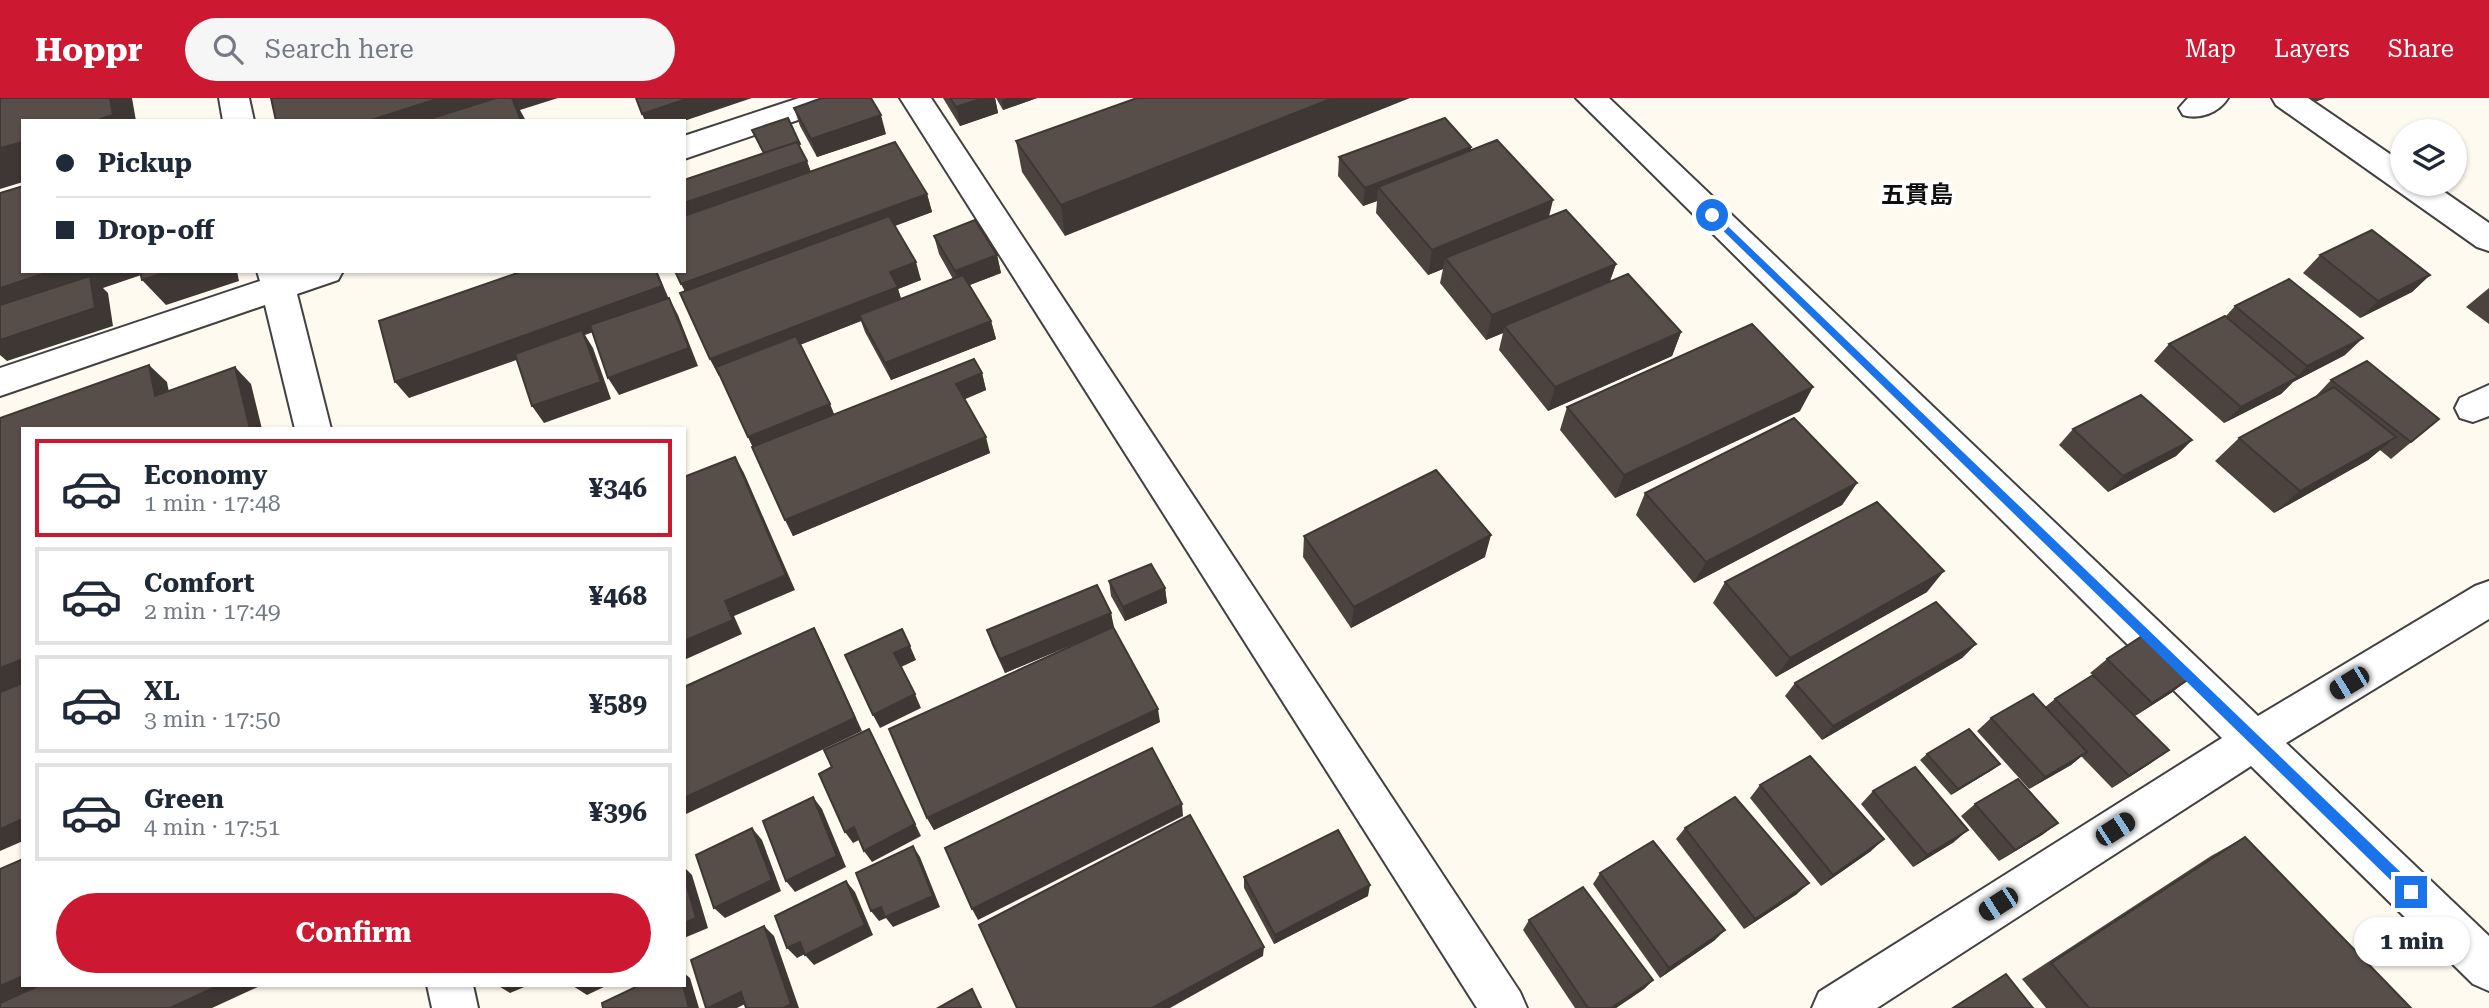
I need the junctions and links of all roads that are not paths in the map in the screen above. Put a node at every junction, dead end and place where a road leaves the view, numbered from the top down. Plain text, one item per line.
1 (234, 98) edge
2 (831, 98) edge
3 (915, 98) edge
4 (1591, 98) edge
5 (2287, 98) edge
6 (239, 119) edge
7 (686, 147) edge
8 (2390, 169) edge
9 (2427, 196) edge
10 (2489, 239) edge
11 (314, 273) edge
12 (276, 279) edge
13 (0, 382) edge
14 (313, 427) edge
15 (2489, 598) edge
16 (2255, 740) junction
17 (2489, 968) edge
18 (450, 987) edge
19 (455, 1008) edge
20 (1504, 1008) edge
21 (1835, 1008) edge

1 - 6 street
2 - 7 street
3 - 20 street
4 - 16 street
5 - 8 street
9 - 10 street
11 - 12 street
12 - 13 street
12 - 14 street
15 - 16 street
16 - 17 street
16 - 21 street
18 - 19 street

